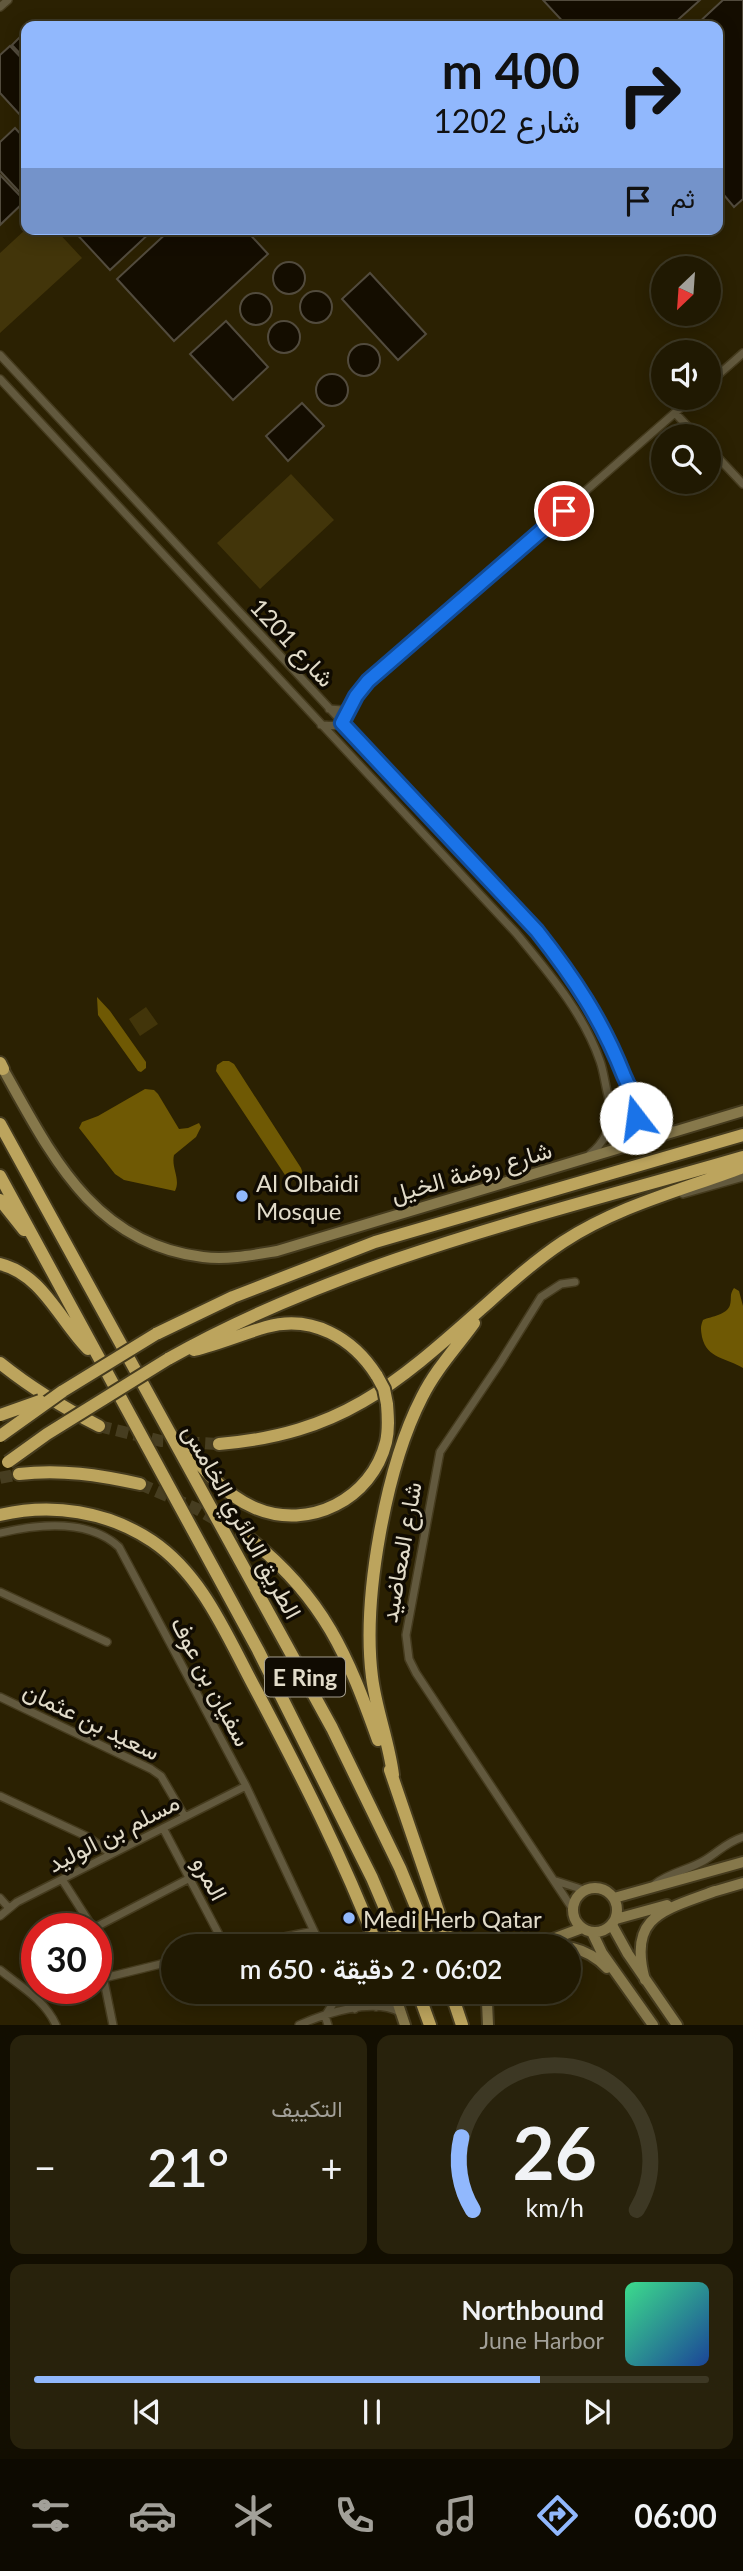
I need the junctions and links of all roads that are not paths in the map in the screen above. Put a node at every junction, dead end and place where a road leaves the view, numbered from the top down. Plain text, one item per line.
1 (8, 0) edge
2 (0, 7) edge
3 (743, 353) edge
4 (0, 355) edge
5 (721, 372) edge
6 (0, 379) edge
7 (678, 410) edge
8 (675, 413) junction
9 (686, 424) edge
10 (721, 461) edge
11 (743, 484) edge
12 (165, 533) junction
13 (154, 543) junction
14 (353, 702) junction
15 (329, 709) junction
16 (342, 723) junction
17 (321, 726) junction
18 (1, 1066) edge
19 (610, 1102) junction
20 (636, 1104) junction
21 (743, 1111) edge
22 (0, 1124) edge
23 (743, 1126) edge
24 (680, 1131) junction
25 (743, 1135) edge
26 (702, 1147) junction
27 (743, 1157) edge
28 (580, 1162) junction
29 (743, 1167) edge
30 (0, 1176) edge
31 (743, 1177) edge
32 (0, 1200) edge
33 (651, 1200) junction
34 (37, 1244) junction
35 (0, 1264) edge
36 (575, 1282) dead end
37 (488, 1302) junction
38 (174, 1356) junction
39 (97, 1358) junction
40 (0, 1363) edge
41 (62, 1391) junction
42 (0, 1415) edge
43 (162, 1417) junction
44 (99, 1426) tunnel mouth
45 (0, 1436) edge
46 (219, 1444) tunnel mouth
47 (4, 1465) edge
48 (19, 1474) tunnel mouth
49 (140, 1484) tunnel mouth
50 (0, 1516) edge
51 (0, 1533) edge
52 (251, 1540) tunnel mouth
53 (0, 1592) edge
54 (107, 1642) dead end
55 (0, 1697) edge
56 (393, 1775) junction
57 (246, 1787) junction
58 (0, 1796) edge
59 (185, 1817) junction
60 (163, 1828) junction
61 (743, 1838) edge
62 (111, 1854) junction
63 (743, 1862) edge
64 (190, 1878) junction
65 (556, 1880) junction
66 (63, 1881) junction
67 (743, 1883) edge
68 (650, 1889) junction
69 (584, 1890) junction
70 (715, 1891) junction
71 (0, 1898) edge
72 (614, 1898) junction
73 (8, 1907) junction
74 (572, 1908) junction
75 (84, 1913) edge
76 (0, 1916) edge
77 (112, 1919) edge
78 (614, 1922) junction
79 (587, 1930) junction
80 (314, 1931) junction
81 (219, 1934) edge
82 (299, 1934) edge
83 (315, 1934) edge
84 (372, 1934) edge
85 (396, 1934) edge
86 (427, 1934) edge
87 (446, 1934) edge
88 (574, 1934) edge
89 (581, 1949) edge
90 (161, 1964) edge
91 (0, 1970) edge
92 (112, 1976) edge
93 (645, 1980) junction
94 (625, 1986) junction
95 (109, 2004) edge
96 (333, 2004) edge
97 (351, 2004) edge
98 (378, 2004) edge
99 (398, 2004) edge
100 (422, 2004) edge
101 (456, 2004) edge
102 (487, 2004) edge
103 (376, 2007) junction
104 (355, 2010) junction
105 (400, 2012) junction
106 (325, 2016) junction
107 (56, 2025) edge
108 (113, 2025) edge
109 (299, 2025) edge
110 (328, 2025) edge
111 (405, 2025) edge
112 (430, 2025) edge
113 (462, 2025) edge
114 (488, 2025) edge
115 (653, 2025) edge
116 (677, 2025) edge

1 - 2 street
3 - 5 street
4 - 12 street, شارع 1201
6 - 13 street, شارع 1201
7 - 8 street
8 - 9 street
8 - 14 street
10 - 11 street
12 - 13 street
12 - 15 street, شارع 1201
13 - 17 street, شارع 1201
14 - 15 street
14 - 16 street
15 - 16 street, شارع 1201
16 - 17 street
16 - 20 street, شارع 1201
17 - 19 street, شارع 1201
18 - 28 street, شارع روضة الخيل
19 - 20 street
19 - 28 street, شارع 1201
20 - 24 street, شارع 1201
21 - 24 street, شارع روضة الخيل
22 - 43 highway, الطريق الدائري الخامس / E Ring
23 - 26 highway
24 - 28 street, شارع روضة الخيل
25 - 26 highway, شارع روضة الخيل
26 - 41 highway, شارع روضة الخيل, bridge
27 - 38 highway
29 - 33 highway
30 - 34 highway, الطريق الدائري الخامس
31 - 33 street
32 - 34 highway
33 - 37 highway
34 - 39 highway, الطريق الدائري الخامس / E Ring
35 - 39 highway
36 - 65 street, شارع المعاضيد
37 - 46 highway
37 - 56 highway
38 - 43 highway, bridge
38 - 47 highway, bridge
39 - 85 highway, الطريق الدائري الخامس / E Ring
40 - 44 highway
41 - 42 highway, bridge
41 - 45 highway, شارع روضة الخيل, bridge
43 - 86 highway, الطريق الدائري الخامس / E Ring
48 - 49 highway
50 - 84 highway
51 - 57 street, سفيان بن عوف
52 - 56 highway
53 - 54 street
55 - 59 street, سعيد بن عثمان
56 - 87 highway
57 - 59 street, مسلم بن الوليد
57 - 80 street, سفيان بن عوف
58 - 62 street
59 - 60 street, مسلم بن الوليد
60 - 62 street, مسلم بن الوليد
60 - 64 street, المرو
61 - 68 street
62 - 66 street, مسلم بن الوليد
63 - 68 street
64 - 77 street
64 - 81 street, المرو
65 - 69 street
65 - 74 street, شارع المعاضيد
66 - 73 street, مسلم بن الوليد
66 - 75 street
67 - 70 street
68 - 72 street
69 - 72 street
69 - 74 street
70 - 78 street
70 - 93 street
71 - 73 street
72 - 78 street
73 - 76 street, مسلم بن الوليد
74 - 79 street
78 - 79 street
78 - 93 street
79 - 88 street
79 - 94 street
80 - 82 street
80 - 83 street, سفيان بن عوف
89 - 94 street
90 - 92 street
91 - 107 street
93 - 116 street
94 - 115 street
95 - 108 street
96 - 106 street
97 - 104 street
98 - 103 street
99 - 105 street
100 - 112 highway
101 - 113 highway
102 - 114 street
103 - 104 street
103 - 105 street
104 - 106 street
105 - 111 street
106 - 109 street
106 - 110 street

